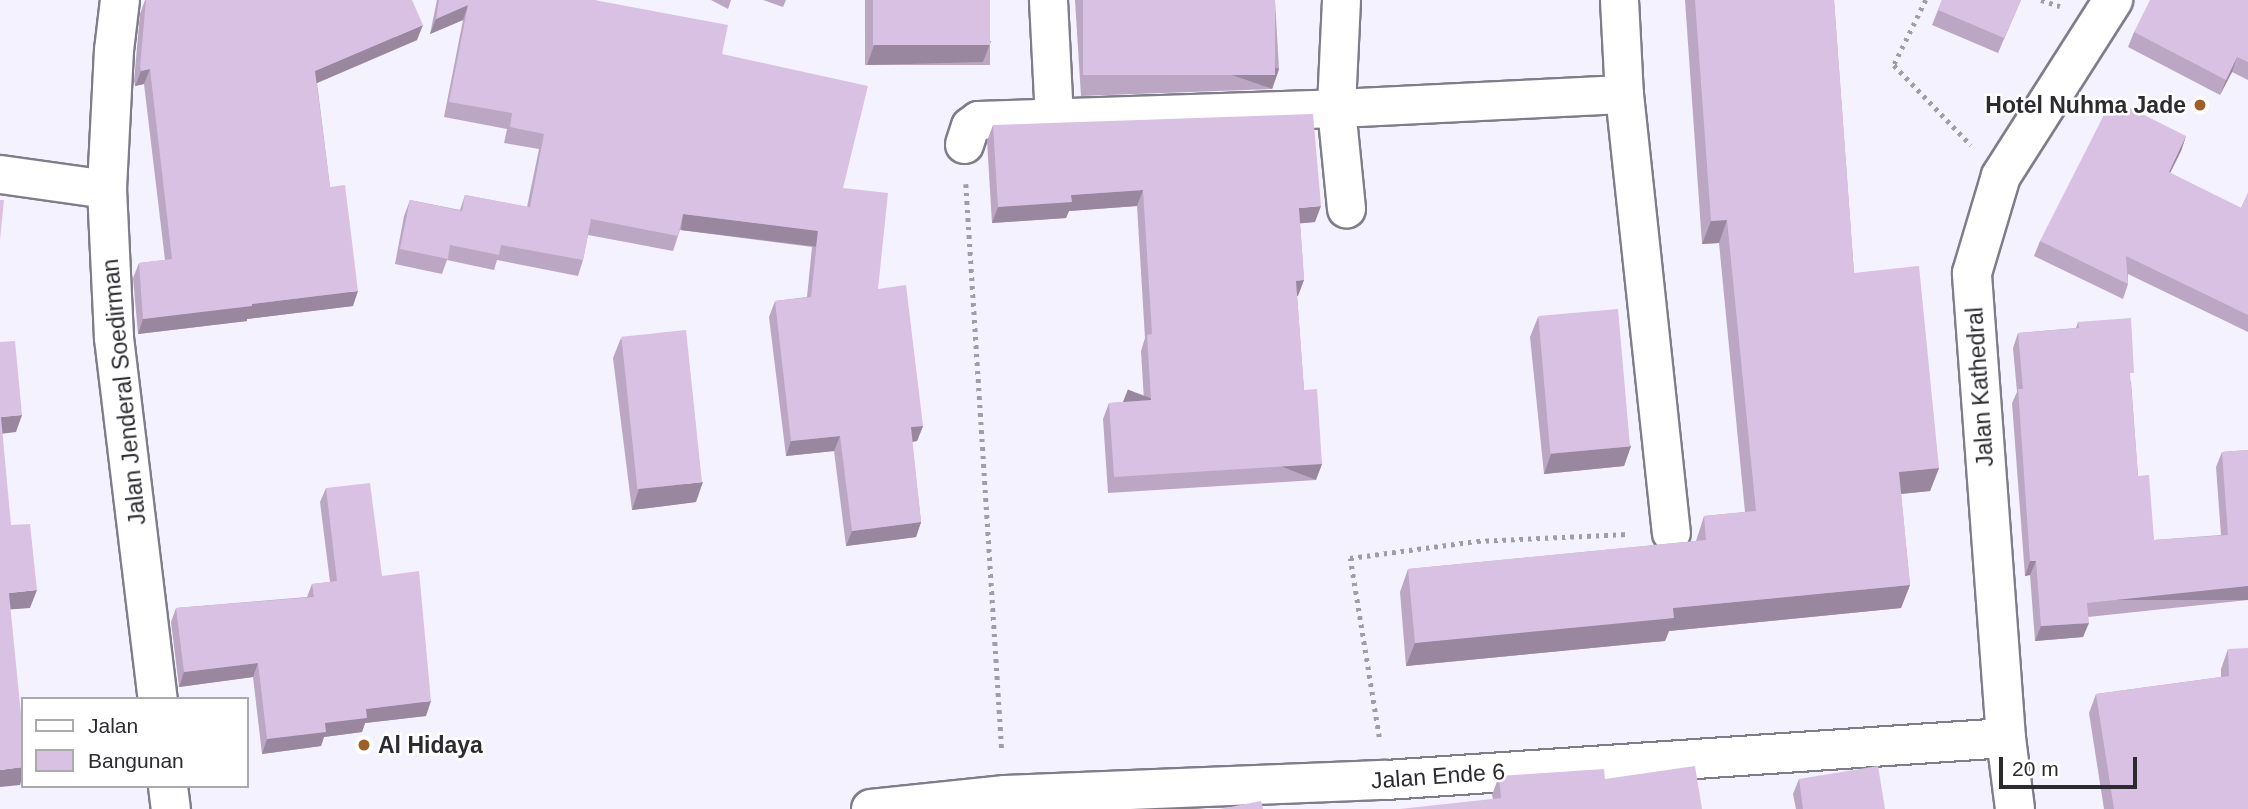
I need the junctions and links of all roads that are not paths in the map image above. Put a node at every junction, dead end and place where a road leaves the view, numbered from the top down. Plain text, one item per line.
1 (120, 0) edge
2 (1048, 0) edge
3 (1340, 0) edge
4 (1619, 0) edge
5 (2113, 0) edge
6 (1624, 94) junction
7 (1336, 108) junction
8 (1054, 118) junction
9 (964, 144) road end
10 (0, 174) edge
11 (107, 189) junction
12 (1346, 209) dead end
13 (1671, 532) road end
14 (158, 697) edge
15 (2006, 738) junction
16 (168, 788) edge
17 (170, 809) edge
18 (871, 809) edge
19 (2015, 809) edge

1 - 11 main road, Jalan Jenderal Soedirman
2 - 8 street
3 - 7 street
4 - 6 street
5 - 15 main road, Jalan Kathedral
6 - 7 street
6 - 13 street
7 - 8 street
7 - 12 street
8 - 9 street
10 - 11 street
11 - 14 main road, Jalan Jenderal Soedirman
15 - 18 main road, Jalan Ende 6
15 - 19 main road, Jalan Kathedral
16 - 17 main road

